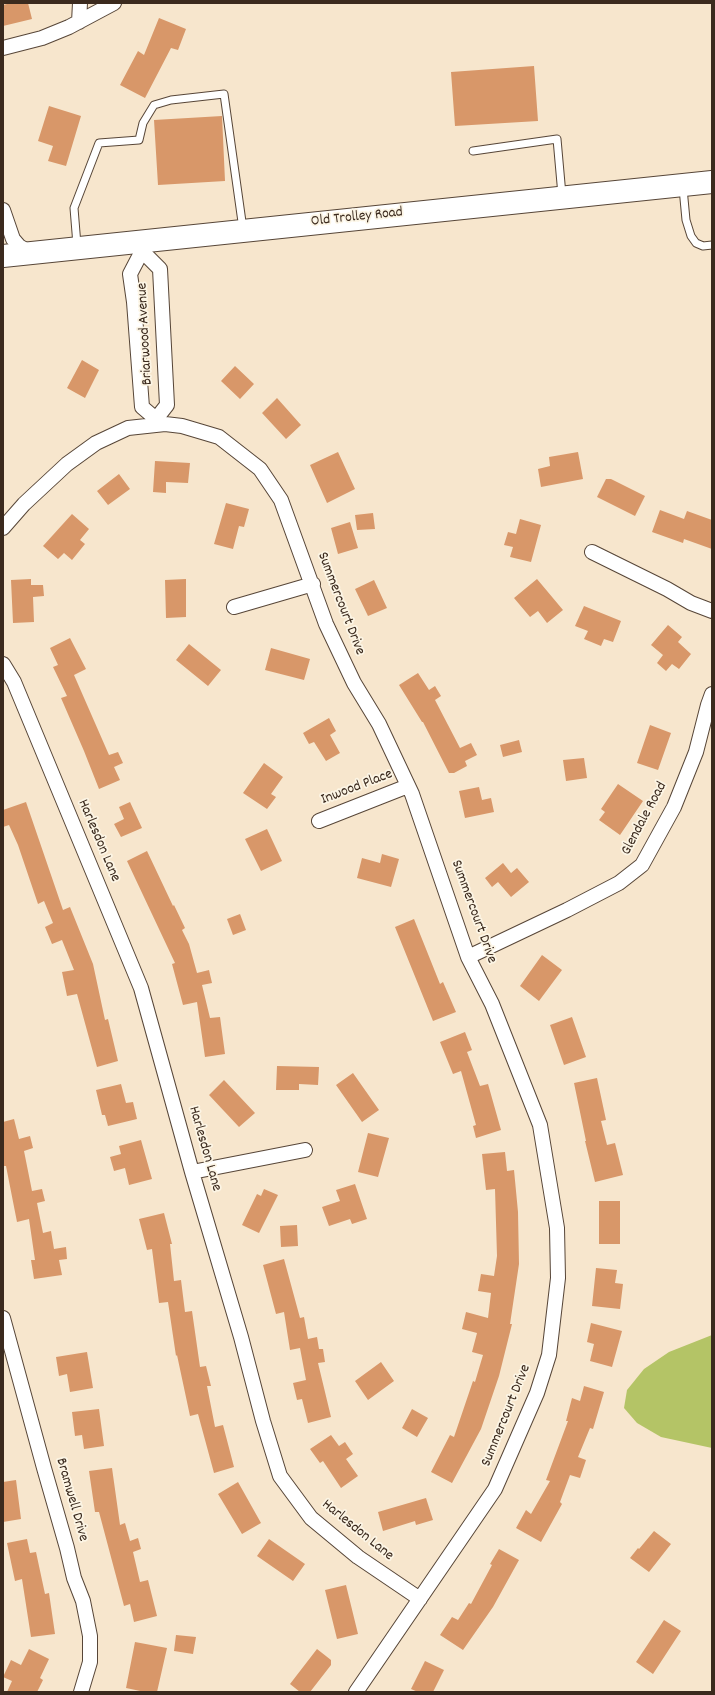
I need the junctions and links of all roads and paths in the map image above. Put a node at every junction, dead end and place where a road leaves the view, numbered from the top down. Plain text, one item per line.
1 (80, 3) edge
2 (114, 3) edge
3 (80, 22) junction
4 (3, 48) edge
5 (473, 151) dead end
6 (712, 182) edge
7 (683, 184) junction
8 (562, 198) junction
9 (3, 210) edge
10 (244, 230) junction
11 (712, 245) edge
12 (141, 246) junction
13 (77, 247) junction
14 (29, 252) junction
15 (3, 256) edge
16 (156, 422) junction
17 (3, 528) edge
18 (592, 552) dead end
19 (313, 584) junction
20 (234, 607) dead end
21 (712, 611) edge
22 (3, 664) edge
23 (712, 694) edge
24 (408, 786) junction
25 (319, 821) dead end
26 (468, 957) junction
27 (305, 1150) dead end
28 (192, 1172) junction
29 (3, 1318) edge
30 (420, 1599) junction
31 (81, 1692) edge
32 (356, 1692) edge

1 - 3 street
2 - 3 street
3 - 4 street
5 - 8 lane
6 - 7 main road, Old Trolley Road
7 - 8 main road, Old Trolley Road
7 - 11 lane
8 - 10 main road, Old Trolley Road
9 - 14 street
10 - 12 main road, Old Trolley Road
10 - 13 lane
12 - 13 main road, Old Trolley Road
12 - 16 street, Briarwood Avenue
12 - 16 street, Briarwood Avenue
13 - 14 main road, Old Trolley Road
14 - 15 main road, Old Trolley Road
16 - 17 street, Summercourt Drive
16 - 19 street, Summercourt Drive
18 - 21 street
19 - 20 street
19 - 24 street, Summercourt Drive
22 - 28 street, Harlesdon Lane
23 - 26 street, Glendale Road
24 - 25 street, Inwood Place
24 - 26 street, Summercourt Drive
26 - 30 street, Summercourt Drive
27 - 28 street
28 - 30 street, Harlesdon Lane
29 - 31 street, Bramwell Drive
30 - 32 street, Summercourt Drive

